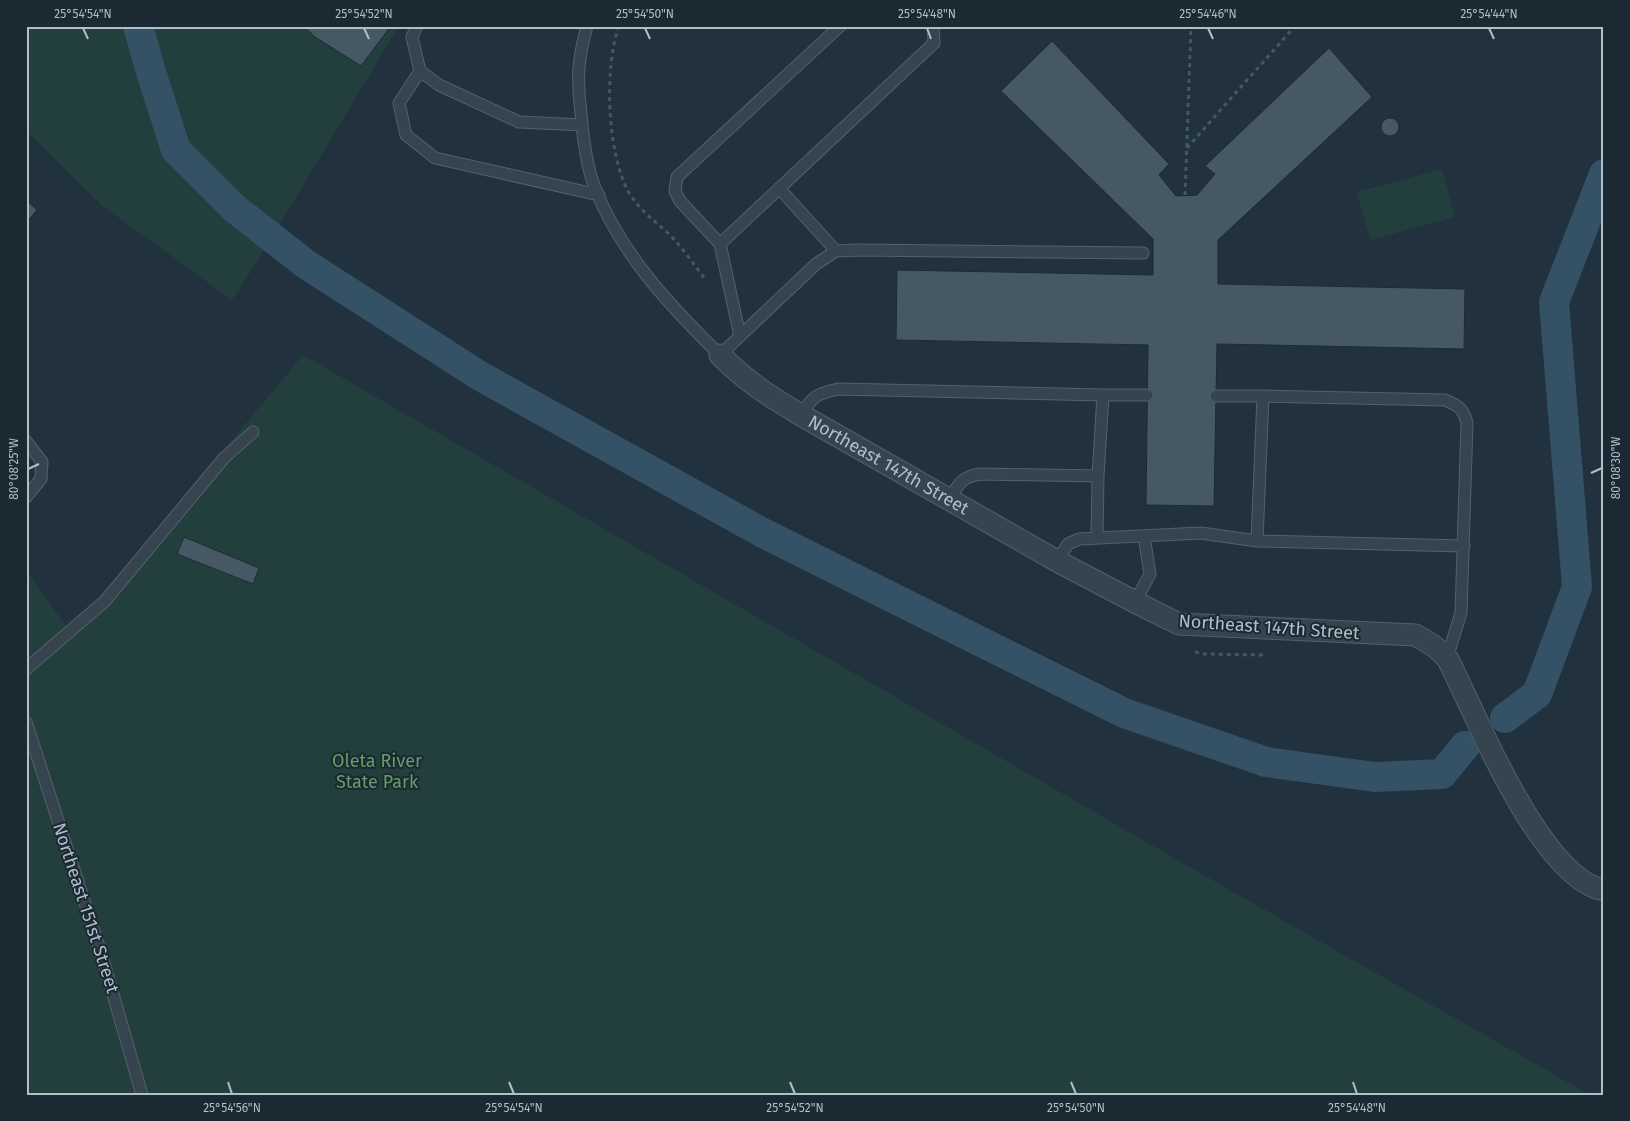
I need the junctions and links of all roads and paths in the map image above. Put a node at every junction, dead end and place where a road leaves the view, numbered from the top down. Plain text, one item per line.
1 (417, 26) edge
2 (587, 26) edge
3 (619, 26) edge
4 (840, 26) edge
5 (933, 26) edge
6 (1191, 26) edge
7 (1295, 26) edge
8 (420, 71) junction
9 (582, 125) junction
10 (1187, 149) junction
11 (779, 188) junction
12 (599, 195) junction
13 (1186, 195) dead end
14 (720, 244) junction
15 (836, 251) junction
16 (1143, 253) dead end
17 (708, 282) dead end
18 (740, 336) junction
19 (720, 355) junction
20 (1103, 395) junction
21 (1147, 395) dead end
22 (1216, 396) dead end
23 (1263, 396) junction
24 (802, 415) junction
25 (253, 432) dead end
26 (26, 441) edge
27 (1098, 476) junction
28 (26, 497) edge
29 (949, 500) junction
30 (1144, 536) junction
31 (1098, 538) junction
32 (1257, 541) junction
33 (1464, 546) junction
34 (1057, 561) junction
35 (1135, 602) junction
36 (1188, 650) dead end
37 (1264, 656) dead end
38 (1448, 658) junction
39 (26, 669) edge
40 (26, 722) edge
41 (1604, 890) edge
42 (142, 1095) edge

1 - 8 lane
2 - 9 lane
3 - 17 path
4 - 14 lane
5 - 11 lane
6 - 10 path
7 - 10 path
8 - 9 lane
8 - 12 lane
9 - 12 lane
10 - 13 path
11 - 14 lane
11 - 15 lane
12 - 19 lane
14 - 18 lane
15 - 16 lane
15 - 18 lane
18 - 19 lane
19 - 24 street, Northeast 147th Street
20 - 21 lane
20 - 24 lane
20 - 27 lane
22 - 23 lane
23 - 32 lane
23 - 33 lane
24 - 29 street, Northeast 147th Street
25 - 39 lane
26 - 28 lane
27 - 29 lane
27 - 31 lane
29 - 34 street, Northeast 147th Street
30 - 31 lane
30 - 32 lane
30 - 35 lane
31 - 34 lane
32 - 33 lane
33 - 38 lane
34 - 35 street, Northeast 147th Street
35 - 38 street, Northeast 147th Street
36 - 37 path
38 - 41 street, Northeast 147th Street
40 - 42 lane, Northeast 151st Street

